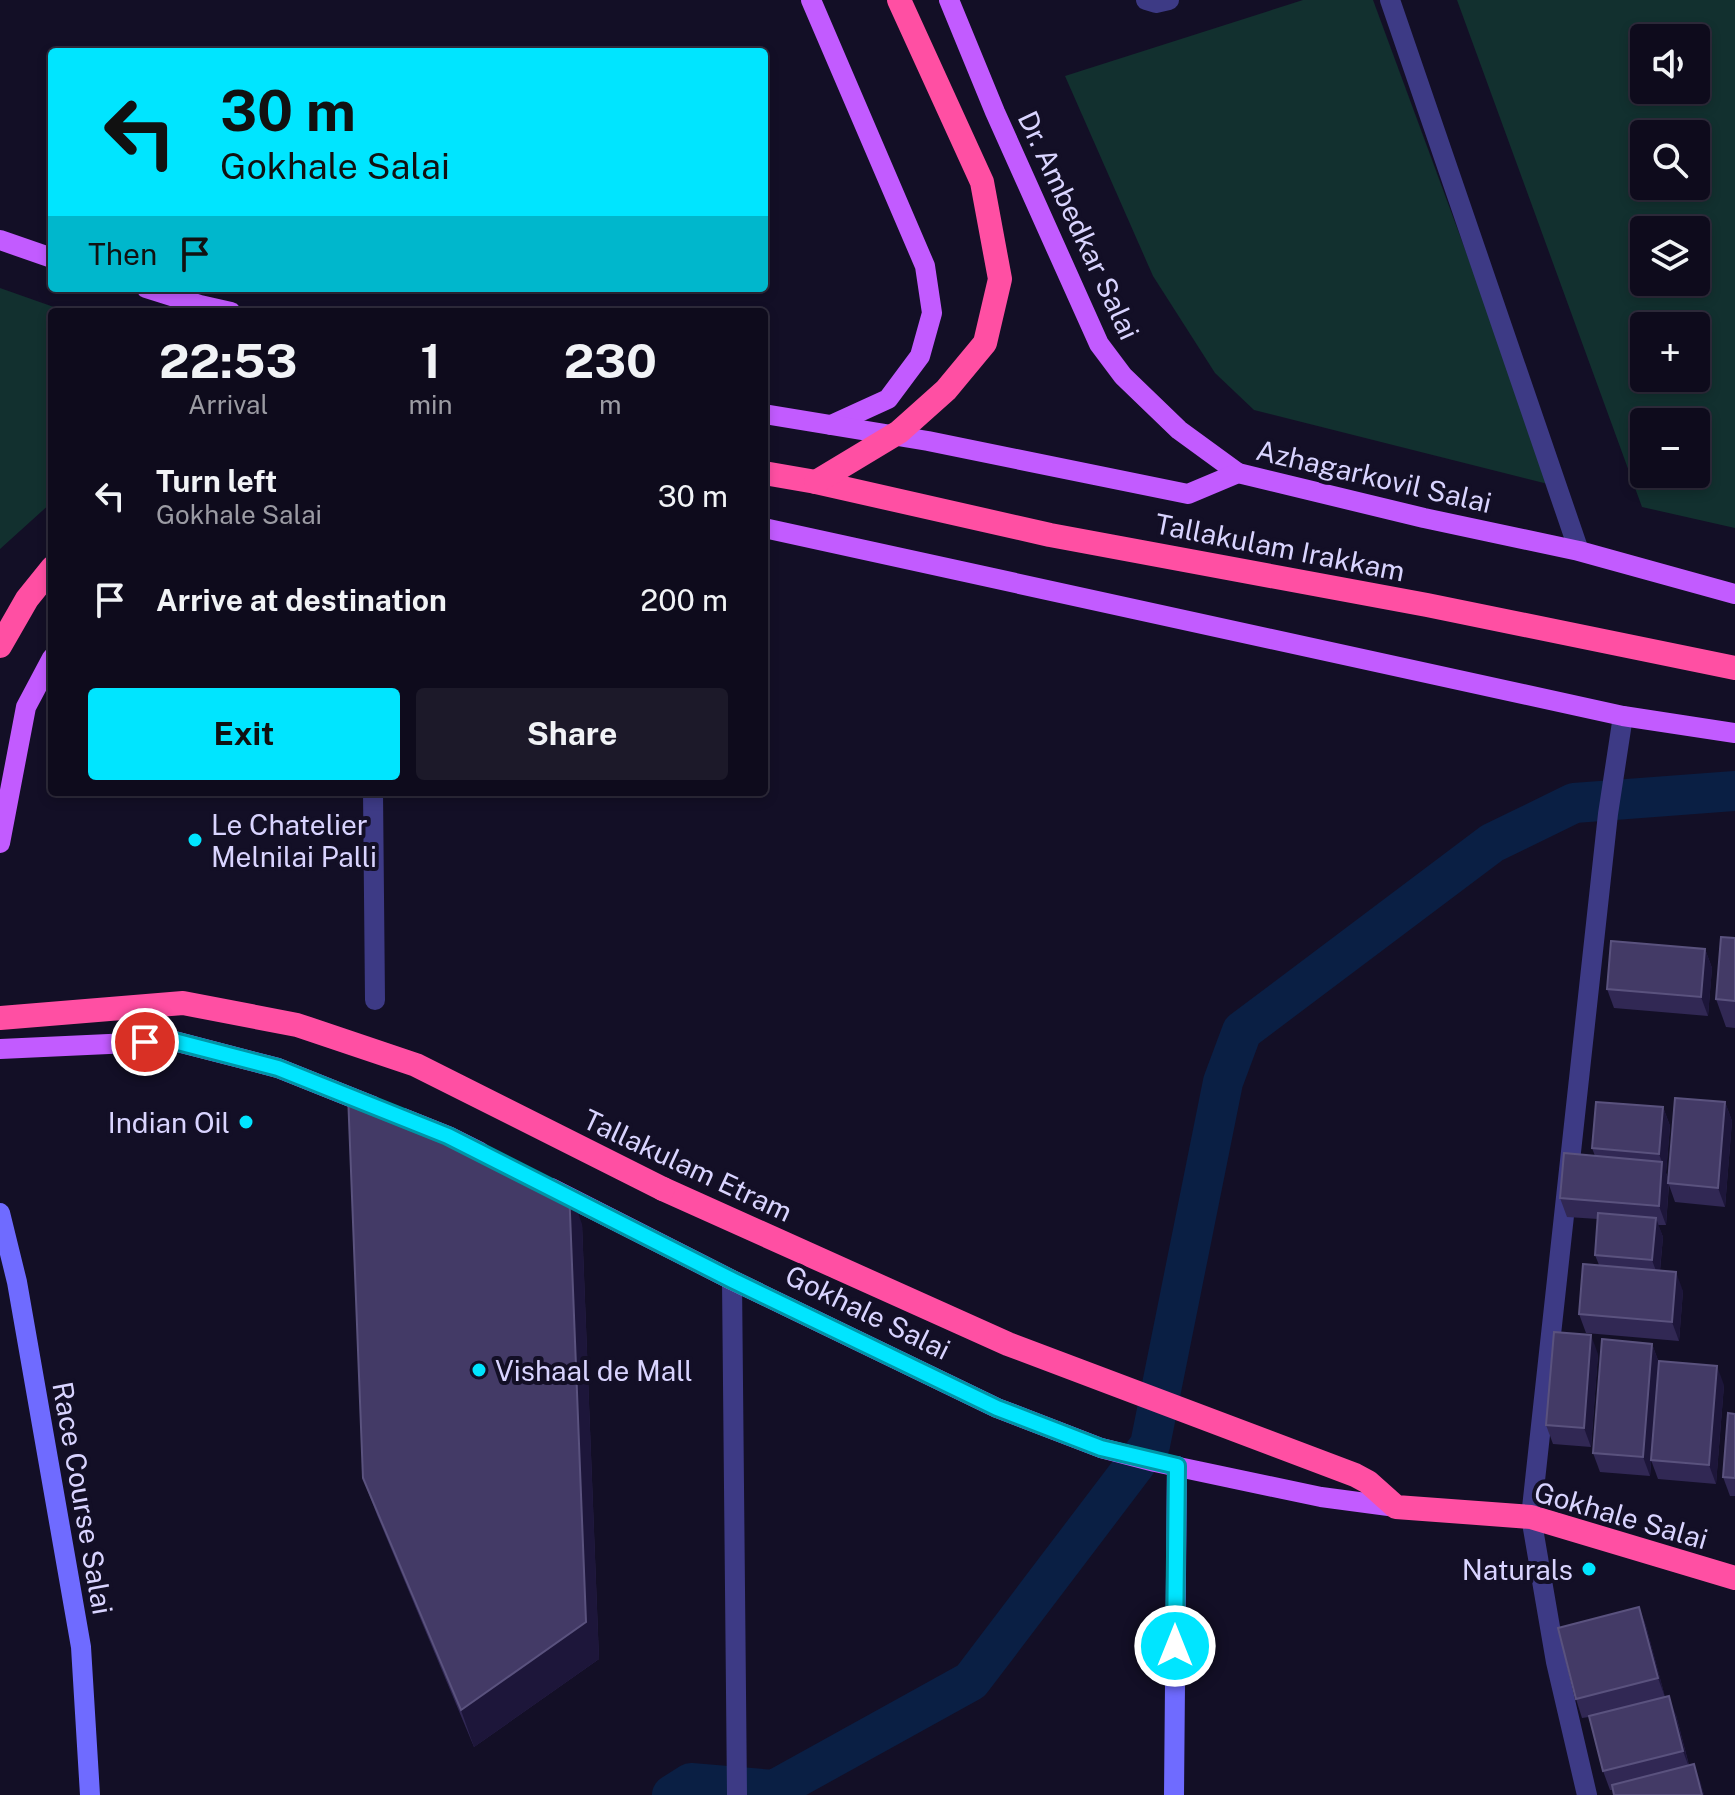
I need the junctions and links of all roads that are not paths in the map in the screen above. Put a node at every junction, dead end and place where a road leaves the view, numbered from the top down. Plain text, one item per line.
1 (811, 0) edge
2 (899, 0) edge
3 (949, 0) edge
4 (1146, 0) edge
5 (1169, 0) edge
6 (1390, 0) edge
7 (0, 240) edge
8 (48, 257) edge
9 (159, 292) edge
10 (213, 308) edge
11 (768, 415) edge
12 (831, 425) junction
13 (1238, 473) junction
14 (768, 474) edge
15 (816, 482) junction
16 (768, 529) edge
17 (1579, 551) junction
18 (48, 573) edge
19 (1735, 594) edge
20 (0, 646) edge
21 (48, 666) edge
22 (1735, 668) edge
23 (1623, 716) junction
24 (1735, 733) edge
25 (373, 796) edge
26 (0, 843) edge
27 (375, 1000) dead end
28 (0, 1006) edge
29 (0, 1018) edge
30 (0, 1036) edge
31 (0, 1049) edge
32 (491, 1157) edge
33 (533, 1179) edge
34 (0, 1213) edge
35 (732, 1280) junction
36 (1177, 1466) junction
37 (1396, 1507) junction
38 (1531, 1517) junction
39 (1735, 1578) edge
40 (90, 1795) edge
41 (737, 1795) edge
42 (1174, 1795) edge
43 (1587, 1795) edge

1 - 12 main road
2 - 15 highway, bridge
3 - 13 main road, Dr. Ambedkar Salai
4 - 5 street
6 - 17 street
7 - 8 main road
9 - 10 main road
11 - 12 main road, Azhagarkovil Salai
12 - 13 main road, Azhagarkovil Salai
13 - 17 main road, Azhagarkovil Salai
14 - 15 highway, Tallakulam Irakkam
15 - 22 highway, Tallakulam Irakkam
16 - 23 main road
17 - 19 main road, Azhagarkovil Salai
18 - 20 highway
21 - 26 main road
23 - 24 main road
23 - 38 street
25 - 27 street
28 - 30 main road
29 - 37 highway, Tallakulam Etram, bridge
31 - 32 main road
33 - 35 main road, Gokhale Salai
34 - 40 street, Race Course Salai
35 - 36 main road, Gokhale Salai
35 - 41 street
36 - 37 main road, Gokhale Salai
36 - 42 street
37 - 38 highway, Gokhale Salai
38 - 39 highway, Gokhale Salai
38 - 43 street

